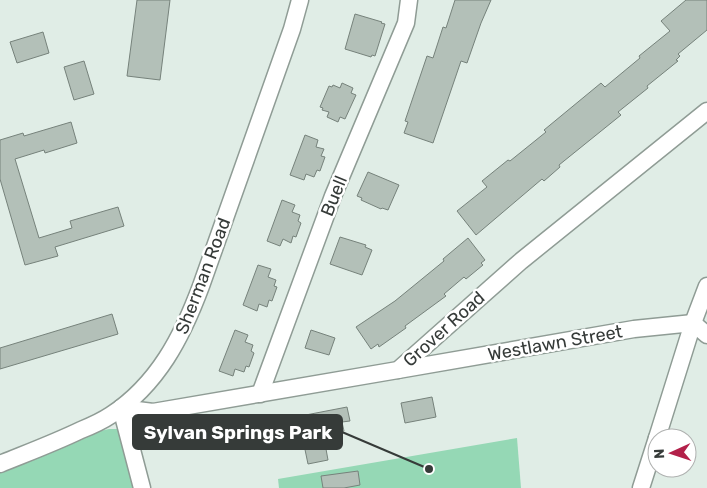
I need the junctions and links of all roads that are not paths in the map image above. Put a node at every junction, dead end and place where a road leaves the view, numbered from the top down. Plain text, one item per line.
1 (300, 0) edge
2 (409, 0) edge
3 (707, 111) edge
4 (707, 286) edge
5 (693, 323) junction
6 (707, 335) edge
7 (398, 370) junction
8 (260, 394) junction
9 (121, 408) junction
10 (660, 428) edge
11 (0, 464) edge
12 (647, 469) edge
13 (142, 488) edge
14 (641, 488) edge

1 - 9 street, Sherman Road
2 - 8 street, Buell
3 - 7 street, Grover Road
4 - 5 street
5 - 6 street
5 - 7 street, Westlawn Street
5 - 10 street
7 - 8 street, Grover Road
8 - 9 street, Grover Road
9 - 11 street, Sherman Road
9 - 13 street
12 - 14 street

